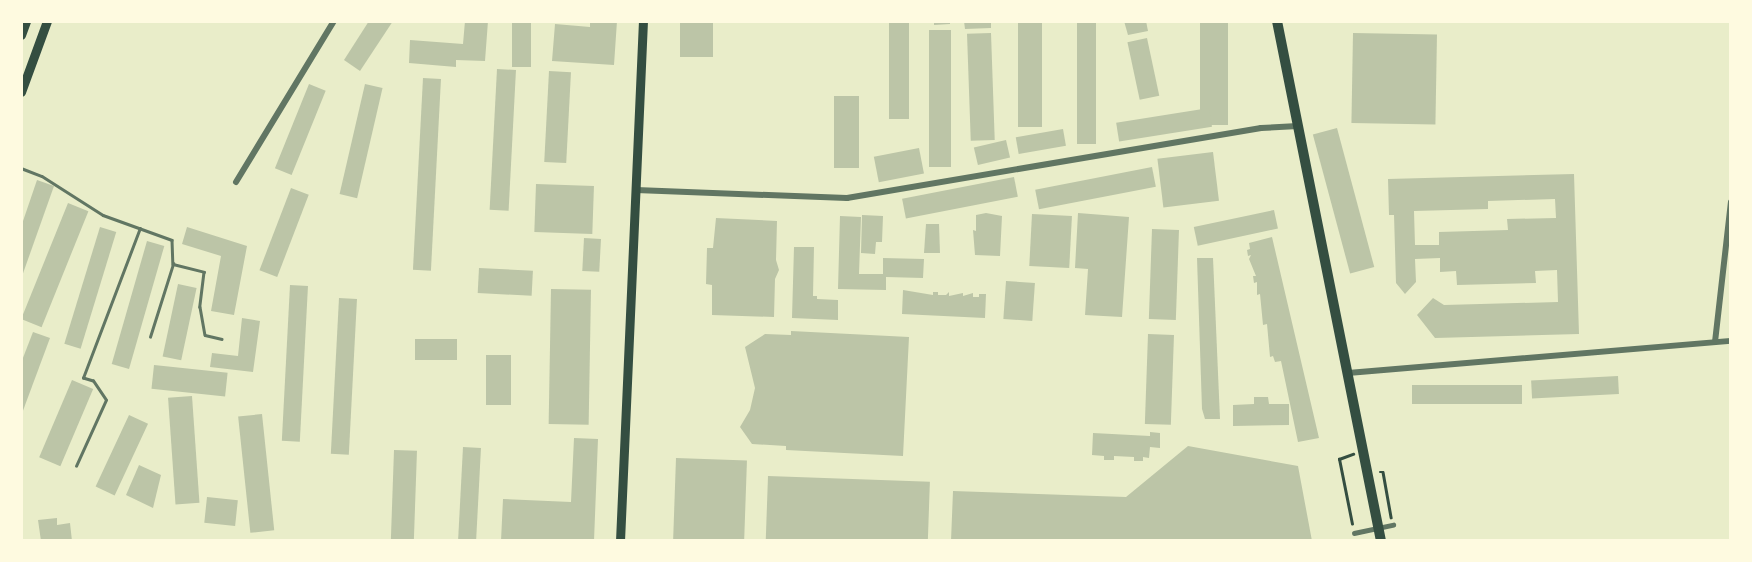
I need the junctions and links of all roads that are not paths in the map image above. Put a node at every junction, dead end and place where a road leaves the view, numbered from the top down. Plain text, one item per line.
1 (26, 21) edge
2 (47, 21) edge
3 (334, 21) edge
4 (643, 21) edge
5 (1277, 21) edge
6 (21, 35) edge
7 (21, 92) edge
8 (1298, 126) junction
9 (21, 168) edge
10 (236, 182) dead end
11 (636, 190) junction
12 (1731, 202) edge
13 (139, 228) junction
14 (173, 264) junction
15 (150, 337) dead end
16 (222, 340) dead end
17 (1731, 341) edge
18 (1715, 342) junction
19 (1348, 373) junction
20 (76, 466) dead end
21 (1393, 525) road end
22 (1353, 533) road end
23 (620, 541) edge
24 (1381, 541) edge

1 - 6 main road
2 - 7 main road
3 - 10 street
4 - 11 main road
5 - 8 main road
8 - 11 street
8 - 19 main road
9 - 13 lane
11 - 23 main road
12 - 18 street
13 - 14 lane
13 - 20 lane
14 - 15 lane
14 - 16 lane
17 - 18 street
18 - 19 street
19 - 24 main road
21 - 22 street

